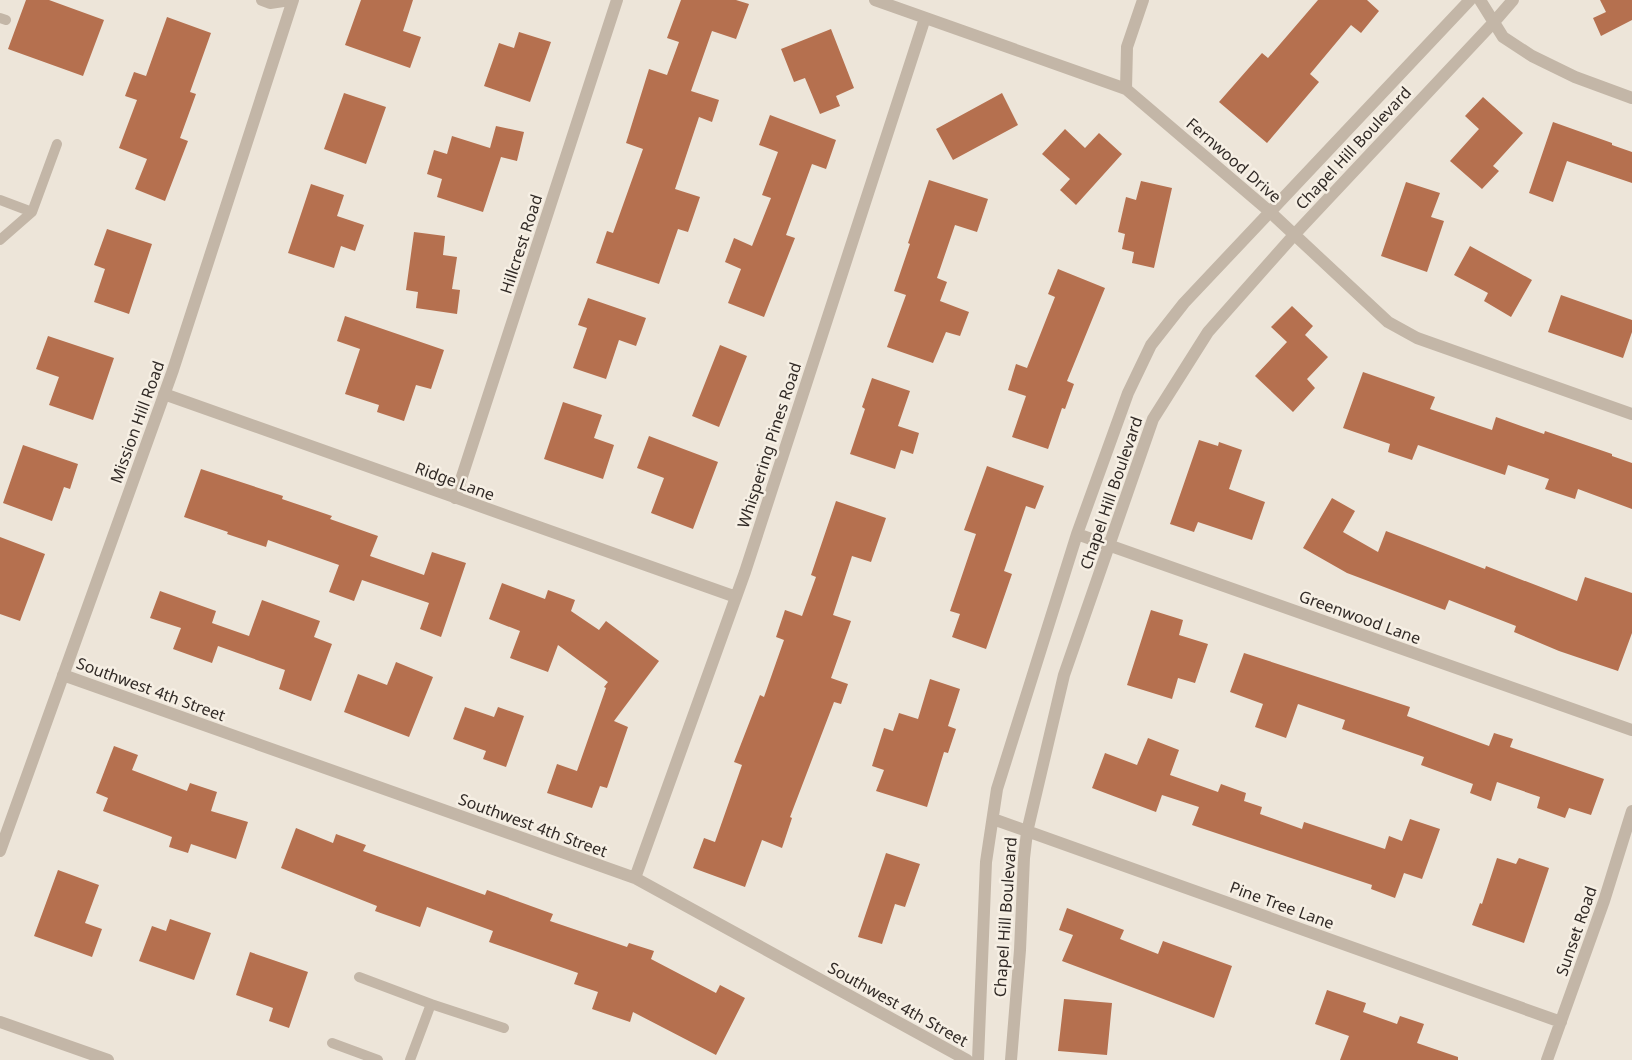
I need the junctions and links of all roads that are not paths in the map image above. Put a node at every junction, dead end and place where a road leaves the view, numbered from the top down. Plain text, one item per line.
1 (262, 0) edge
2 (292, 0) edge
3 (617, 0) edge
4 (875, 0) edge
5 (1143, 0) edge
6 (1470, 0) edge
7 (1480, 0) edge
8 (1513, 0) edge
9 (925, 18) junction
10 (1494, 22) junction
11 (1126, 90) junction
12 (1632, 98) edge
13 (57, 144) dead end
14 (0, 200) edge
15 (32, 212) junction
16 (1269, 212) junction
17 (1294, 235) junction
18 (0, 240) edge
19 (164, 394) junction
20 (1632, 414) edge
21 (456, 498) junction
22 (1077, 534) junction
23 (1110, 545) junction
24 (736, 598) junction
25 (63, 675) junction
26 (1632, 730) edge
27 (1632, 811) edge
28 (993, 820) junction
29 (1027, 832) junction
30 (0, 851) edge
31 (635, 878) junction
32 (359, 977) dead end
33 (431, 1004) junction
34 (0, 1022) edge
35 (1561, 1022) junction
36 (504, 1028) dead end
37 (332, 1043) dead end
38 (108, 1060) edge
39 (378, 1060) edge
40 (410, 1060) edge
41 (967, 1060) edge
42 (978, 1060) edge
43 (1011, 1060) edge
44 (1547, 1060) edge

1 - 2 street
2 - 19 street, Mission Hill Road
3 - 21 street, Hillcrest Road
4 - 9 street, Fernwood Drive
5 - 11 street
6 - 16 street, Chapel Hill Boulevard
7 - 10 street
8 - 10 street, Chapel Hill Boulevard
9 - 11 street, Fernwood Drive
9 - 24 street, Whispering Pines Road
10 - 12 street
10 - 17 street, Chapel Hill Boulevard
11 - 16 street, Fernwood Drive
13 - 15 lane
14 - 15 lane
15 - 18 lane
16 - 17 street, Fernwood Drive
16 - 22 street, Chapel Hill Boulevard
17 - 20 street, Fernwood Drive
17 - 23 street, Chapel Hill Boulevard
19 - 21 street, Ridge Lane
19 - 25 street, Mission Hill Road
21 - 24 street, Ridge Lane
22 - 23 street, Greenwood Lane
22 - 28 street, Chapel Hill Boulevard
23 - 26 street, Greenwood Lane
23 - 29 street, Chapel Hill Boulevard
24 - 31 street, Whispering Pines Road
25 - 30 street, Mission Hill Road
25 - 31 street, Southwest 4th Street
27 - 35 street, Sunset Road
28 - 29 street, Pine Tree Lane
28 - 42 street, Chapel Hill Boulevard
29 - 35 street, Pine Tree Lane
29 - 43 street, Chapel Hill Boulevard
31 - 41 street, Southwest 4th Street
32 - 33 lane
33 - 36 lane
33 - 40 lane
34 - 38 street
35 - 44 street, Sunset Road
37 - 39 lane

